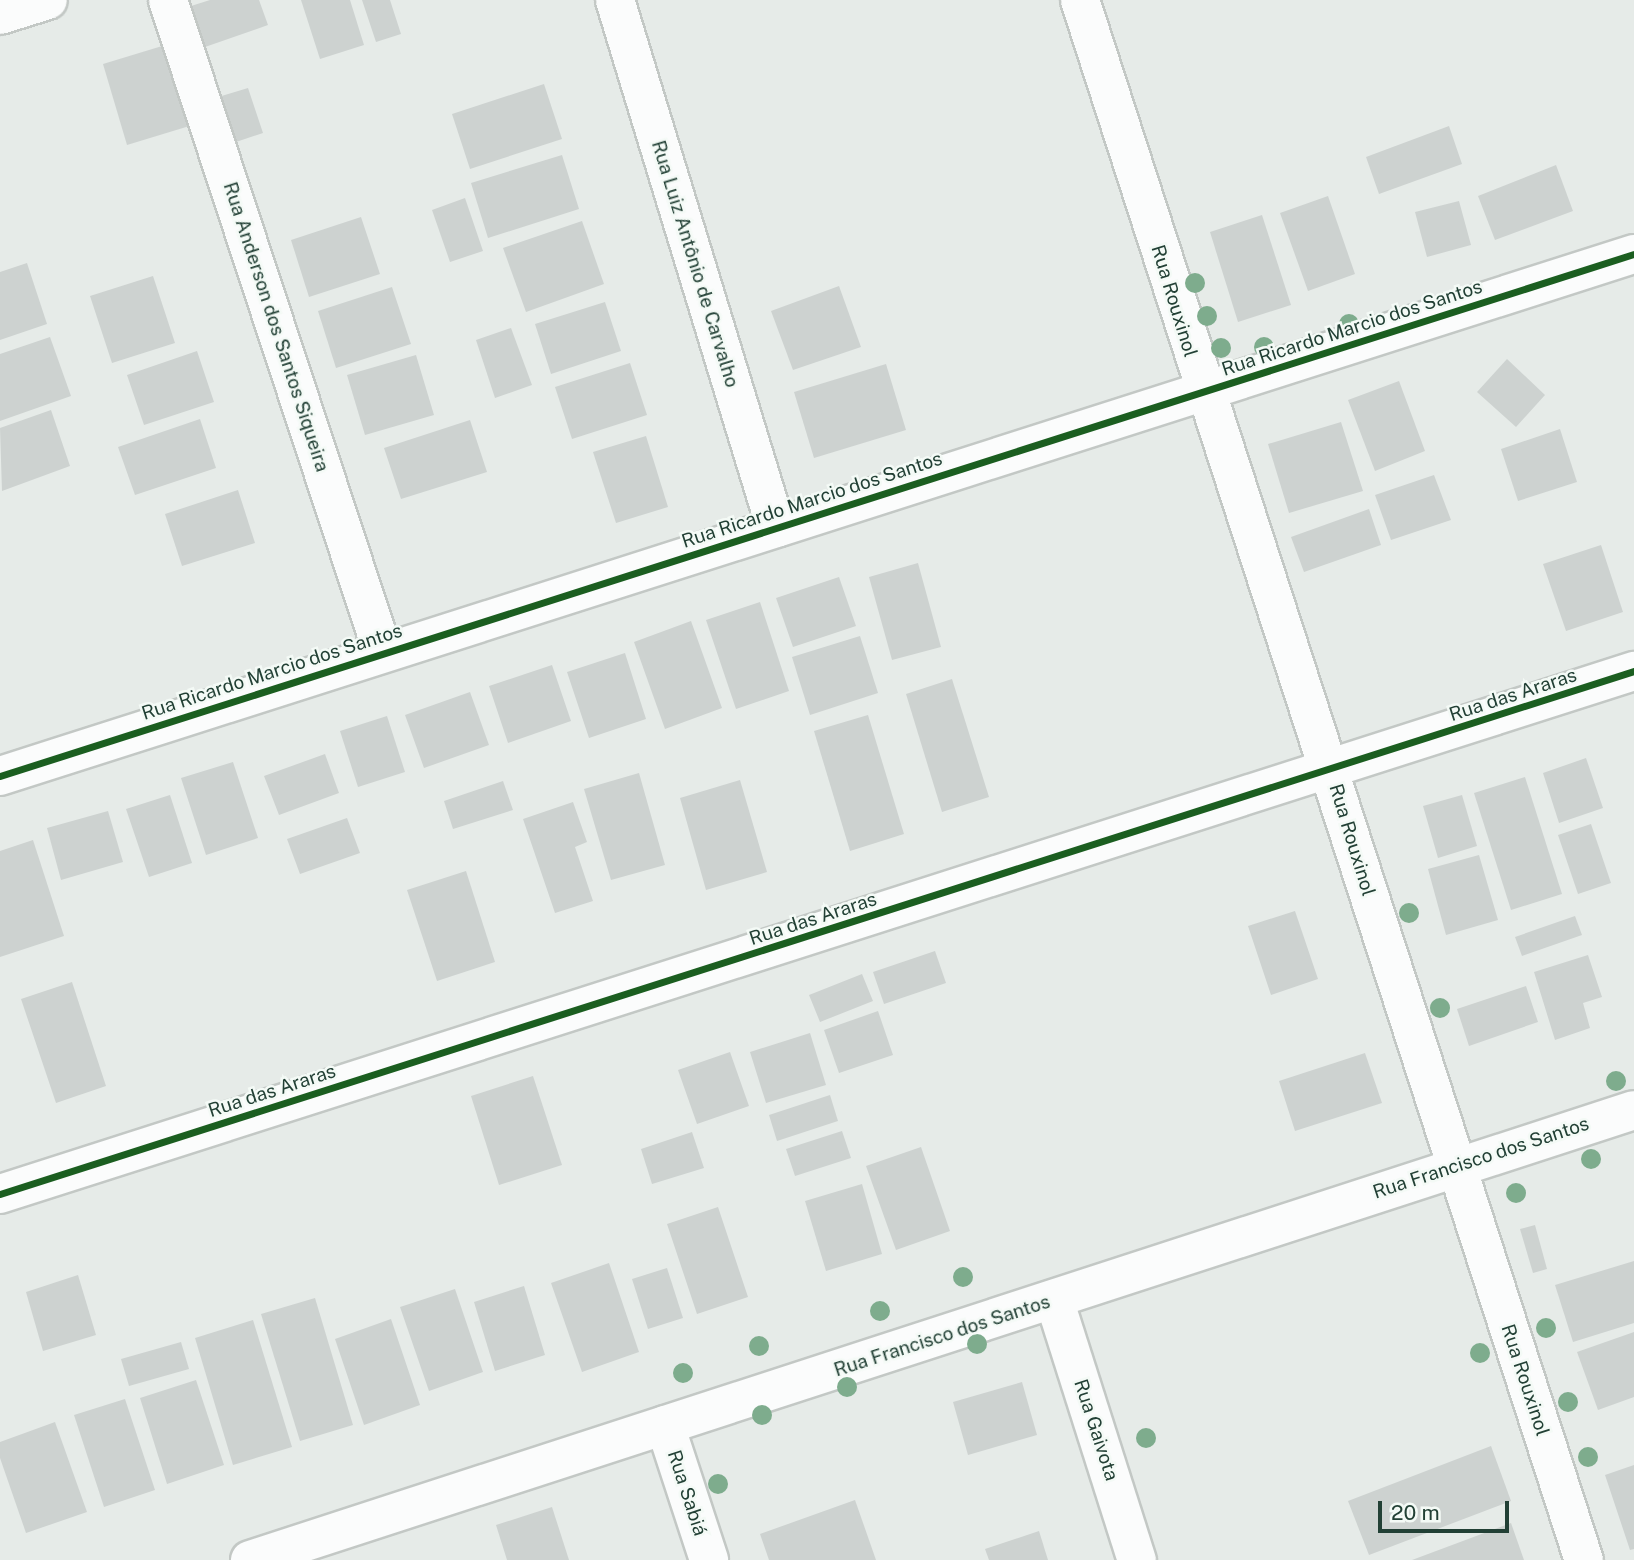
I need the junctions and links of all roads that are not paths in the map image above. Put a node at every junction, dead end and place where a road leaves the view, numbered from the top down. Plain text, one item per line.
1 (48, 0) edge
2 (168, 0) edge
3 (615, 0) edge
4 (1080, 0) edge
5 (0, 15) edge
6 (1634, 254) edge
7 (1203, 392) junction
8 (776, 528) junction
9 (383, 653) junction
10 (1634, 671) edge
11 (1330, 772) junction
12 (0, 776) edge
13 (1634, 1110) edge
14 (1454, 1165) junction
15 (0, 1194) edge
16 (1054, 1300) junction
17 (665, 1425) junction
18 (266, 1558) edge
19 (709, 1560) edge
20 (1137, 1560) edge
21 (1584, 1560) edge

1 - 5 street
2 - 9 street, Rua Anderson dos Santos Siqueira
3 - 8 street, Rua Luiz Antônio de Carvalho
4 - 7 street, Rua Rouxinol
6 - 7 street, Rua Ricardo Marcio dos Santos
7 - 8 street, Rua Ricardo Marcio dos Santos
7 - 11 street, Rua Rouxinol
8 - 9 street, Rua Ricardo Marcio dos Santos
9 - 12 street, Rua Ricardo Marcio dos Santos
10 - 11 street, Rua das Araras
11 - 14 street, Rua Rouxinol
11 - 15 street, Rua das Araras
13 - 14 street, Rua Francisco dos Santos
14 - 16 street, Rua Francisco dos Santos
14 - 21 street, Rua Rouxinol
16 - 17 street, Rua Francisco dos Santos
16 - 20 street, Rua Gaivota
17 - 18 street, Rua Francisco dos Santos
17 - 19 street, Rua Sabiá

